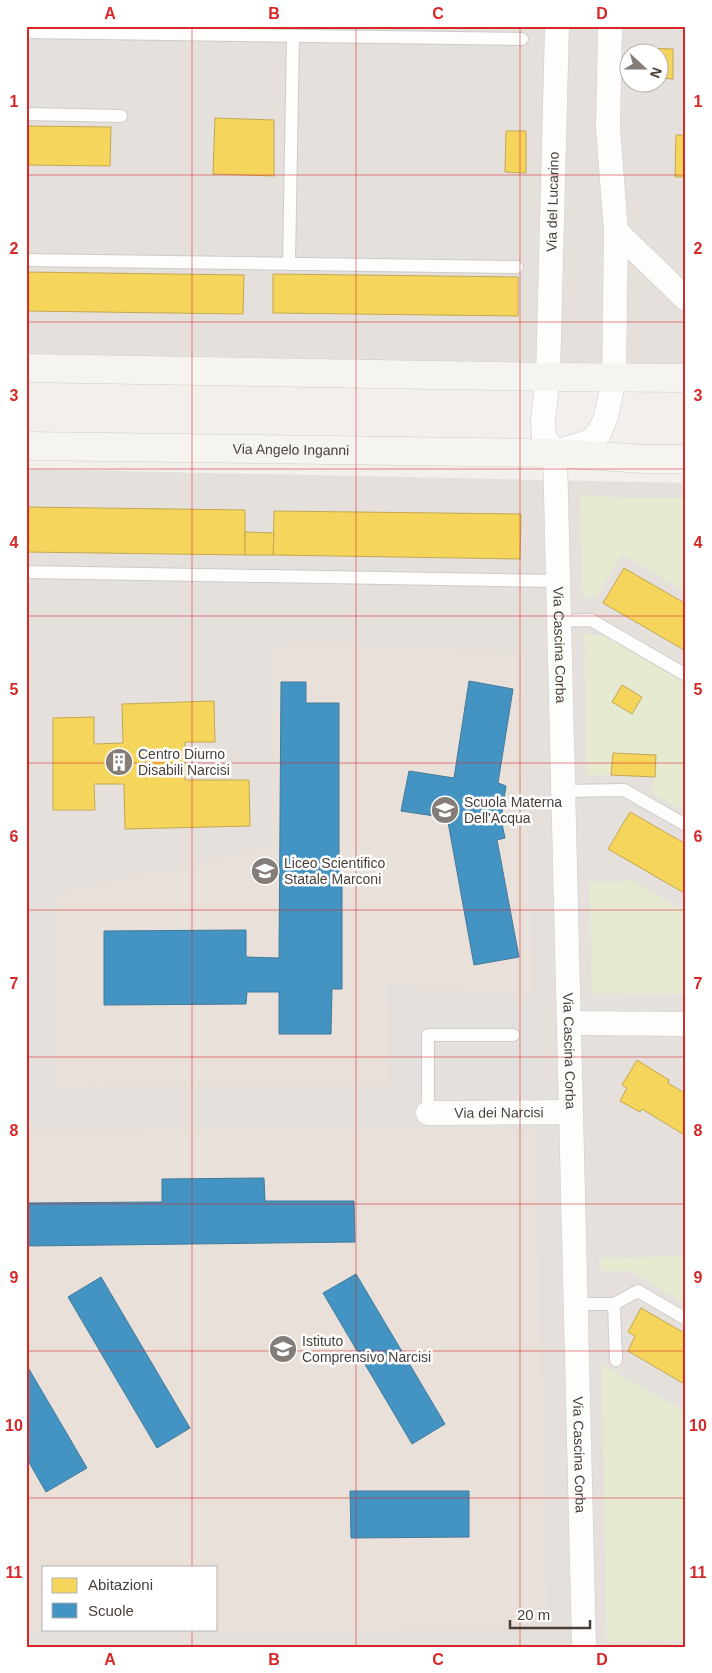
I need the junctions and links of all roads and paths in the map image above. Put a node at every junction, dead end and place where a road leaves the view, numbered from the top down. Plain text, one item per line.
1 (557, 26) edge
2 (610, 26) edge
3 (26, 32) edge
4 (293, 36) junction
5 (522, 39) dead end
6 (26, 114) edge
7 (121, 116) dead end
8 (616, 231) junction
9 (26, 260) edge
10 (289, 264) junction
11 (517, 267) dead end
12 (686, 299) edge
13 (26, 368) edge
14 (548, 377) junction
15 (614, 378) junction
16 (686, 378) edge
17 (26, 446) edge
18 (555, 453) junction
19 (686, 459) edge
20 (26, 572) edge
21 (558, 581) junction
22 (559, 621) junction
23 (686, 675) edge
24 (563, 791) junction
25 (686, 825) edge
26 (569, 1023) junction
27 (686, 1024) edge
28 (513, 1035) dead end
29 (571, 1112) junction
30 (428, 1113) joint
31 (575, 1304) junction
32 (614, 1304) junction
33 (686, 1319) edge
34 (616, 1360) dead end
35 (584, 1647) edge

1 - 14 street, Via del Lucarino
2 - 8 street
3 - 4 lane
4 - 5 lane
4 - 10 lane
6 - 7 lane
8 - 12 street
8 - 15 street
9 - 10 lane
10 - 11 lane
13 - 14 street
14 - 15 street
14 - 18 street
15 - 16 street
15 - 18 street, Via Angelo Inganni
17 - 18 street, Via Angelo Inganni
18 - 19 street, Via Angelo Inganni
18 - 21 street, Via Cascina Corba
20 - 21 lane
21 - 22 street, Via Cascina Corba
22 - 23 lane
22 - 24 street, Via Cascina Corba
24 - 25 lane
24 - 26 street, Via Cascina Corba
26 - 27 street
26 - 29 street, Via Cascina Corba
28 - 30 lane
29 - 30 street, Via dei Narcisi
29 - 31 street, Via Cascina Corba
31 - 32 lane
31 - 35 street, Via Cascina Corba
32 - 33 lane
32 - 34 lane

